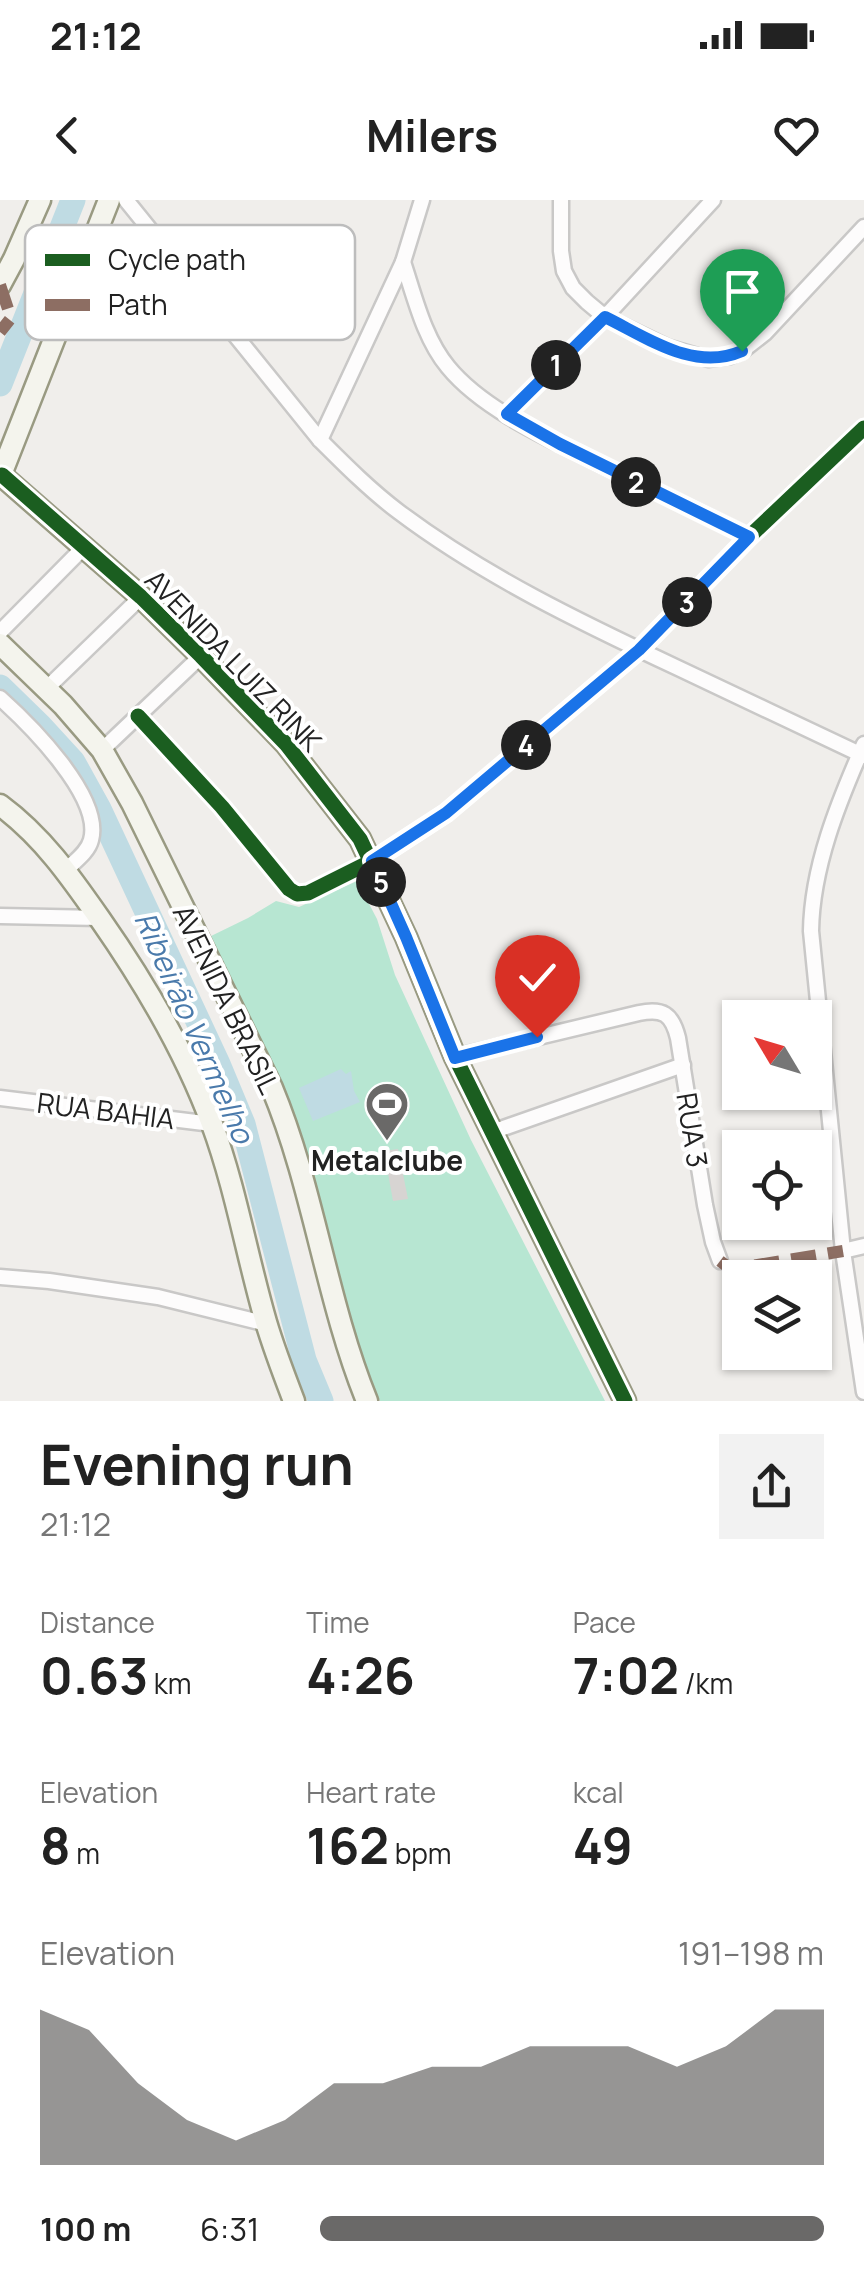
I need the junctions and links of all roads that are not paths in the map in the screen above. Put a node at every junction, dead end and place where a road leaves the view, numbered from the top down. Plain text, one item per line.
1 (40, 200) edge
2 (109, 200) edge
3 (126, 200) edge
4 (422, 200) edge
5 (561, 200) edge
6 (696, 200) edge
7 (713, 200) edge
8 (696, 219) junction
9 (29, 225) edge
10 (99, 225) edge
11 (146, 225) edge
12 (864, 227) edge
13 (25, 234) edge
14 (402, 262) junction
15 (0, 285) edge
16 (605, 317) junction
17 (54, 340) edge
18 (239, 340) edge
19 (507, 414) junction
20 (864, 428) edge
21 (320, 440) junction
22 (1, 475) edge
23 (749, 537) junction
24 (84, 546) junction
25 (141, 598) junction
26 (0, 632) edge
27 (0, 644) edge
28 (639, 650) junction
29 (201, 656) junction
30 (46, 689) junction
31 (0, 698) edge
32 (138, 716) junction
33 (102, 750) junction
34 (863, 751) edge
35 (0, 805) edge
36 (372, 861) junction
37 (66, 870) junction
38 (0, 916) edge
39 (100, 918) junction
40 (455, 1058) junction
41 (683, 1065) junction
42 (0, 1098) edge
43 (212, 1124) junction
44 (492, 1132) junction
45 (864, 1246) edge
46 (843, 1251) junction
47 (720, 1261) dead end
48 (0, 1277) edge
49 (267, 1324) junction
50 (864, 1392) edge
51 (294, 1401) edge
52 (367, 1401) edge
53 (624, 1401) edge

1 - 9 main road
2 - 10 main road
3 - 11 street
4 - 14 street
5 - 16 street
6 - 8 street
7 - 8 street
8 - 16 street
12 - 16 street
13 - 15 main road
14 - 19 street
14 - 21 street
16 - 19 street
17 - 22 main road
18 - 21 street
19 - 23 street
20 - 23 street
21 - 28 street
22 - 24 main road, AVENIDA LUIZ RINK
23 - 28 street
24 - 25 main road, AVENIDA LUIZ RINK
24 - 26 street
25 - 29 main road, AVENIDA LUIZ RINK
25 - 30 street
27 - 30 main road, AVENIDA BRASIL
28 - 34 street
28 - 36 street
29 - 32 street
29 - 36 main road, AVENIDA LUIZ RINK
30 - 33 main road, AVENIDA BRASIL
31 - 37 street
32 - 33 street
32 - 36 street
33 - 52 main road, AVENIDA BRASIL
34 - 46 street
35 - 37 main road
36 - 40 main road, AVENIDA LUIZ RINK
37 - 39 main road
38 - 39 street
39 - 43 main road
40 - 41 street, RUA 3
40 - 44 main road, AVENIDA LUIZ RINK
41 - 44 street
41 - 47 street, RUA 3
42 - 43 street, RUA BAHIA
43 - 49 main road
44 - 53 main road, AVENIDA LUIZ RINK
45 - 46 street
46 - 50 street
48 - 49 street
49 - 51 main road

